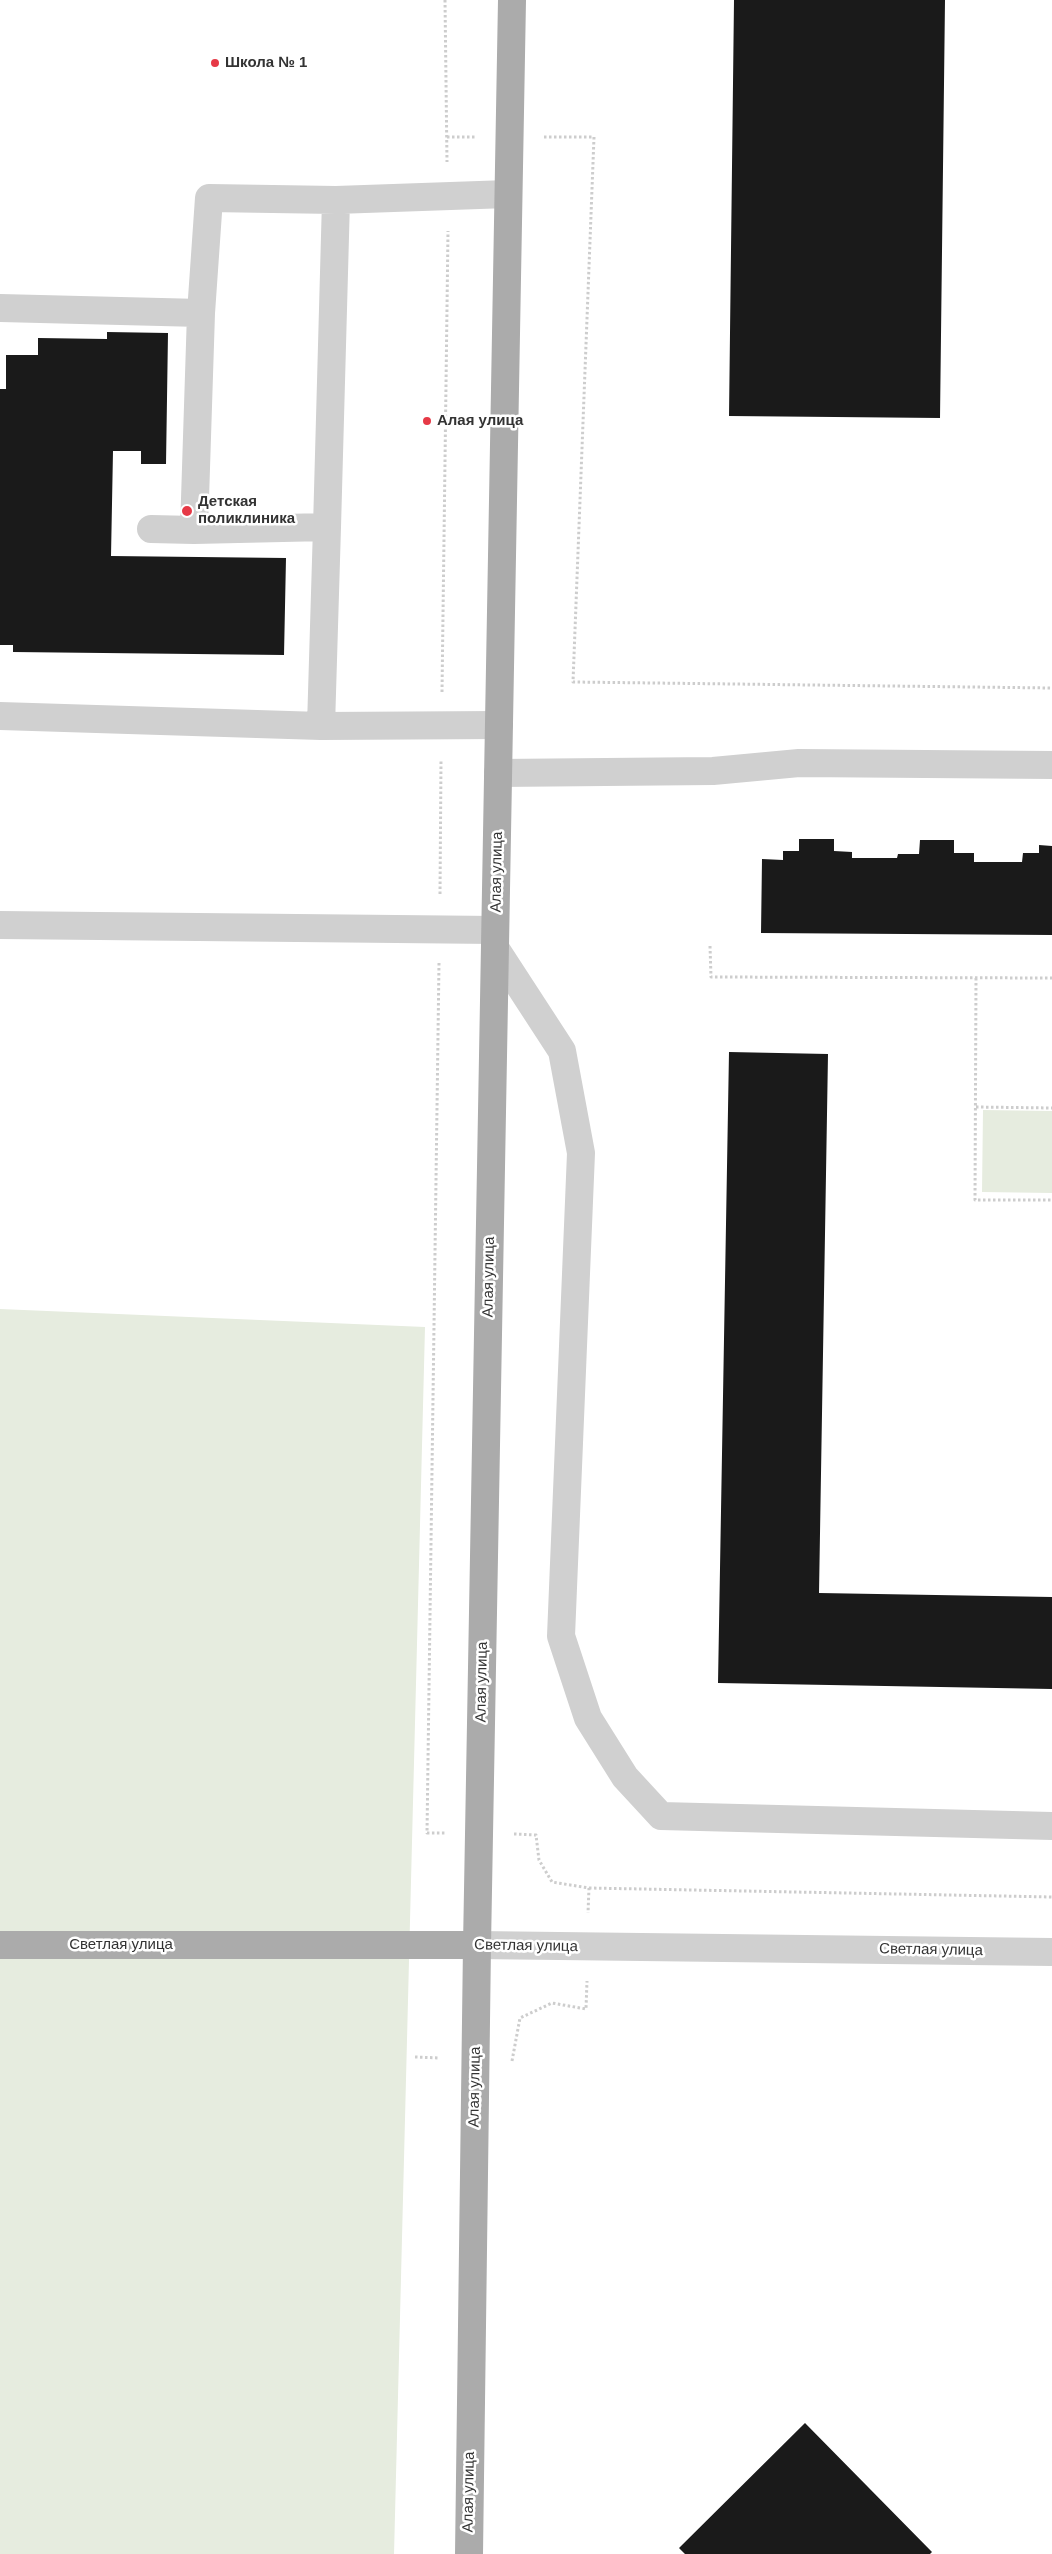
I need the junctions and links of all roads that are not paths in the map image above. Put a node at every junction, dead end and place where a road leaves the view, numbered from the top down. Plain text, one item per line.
1 (512, 0) edge
2 (508, 194) junction
3 (336, 200) junction
4 (0, 308) edge
5 (201, 313) junction
6 (328, 527) junction
7 (151, 529) dead end
8 (194, 530) junction
9 (0, 716) edge
10 (499, 725) junction
11 (321, 726) junction
12 (1052, 765) edge
13 (498, 773) junction
14 (0, 925) edge
15 (495, 939) junction
16 (1052, 1826) edge
17 (0, 1945) edge
18 (477, 1945) junction
19 (1052, 1952) edge
20 (469, 2554) edge

1 - 2 main road, Алая улица
2 - 3 street
2 - 10 main road, Алая улица
3 - 5 street
3 - 6 street
4 - 5 street
5 - 8 street
6 - 8 street
6 - 11 street
7 - 8 street
9 - 11 street
10 - 11 street
10 - 13 main road, Алая улица
12 - 13 street
13 - 15 main road, Алая улица
14 - 15 street
15 - 16 street
15 - 18 main road, Алая улица
17 - 18 main road, Светлая улица
18 - 19 street, Светлая улица
18 - 20 main road, Алая улица

